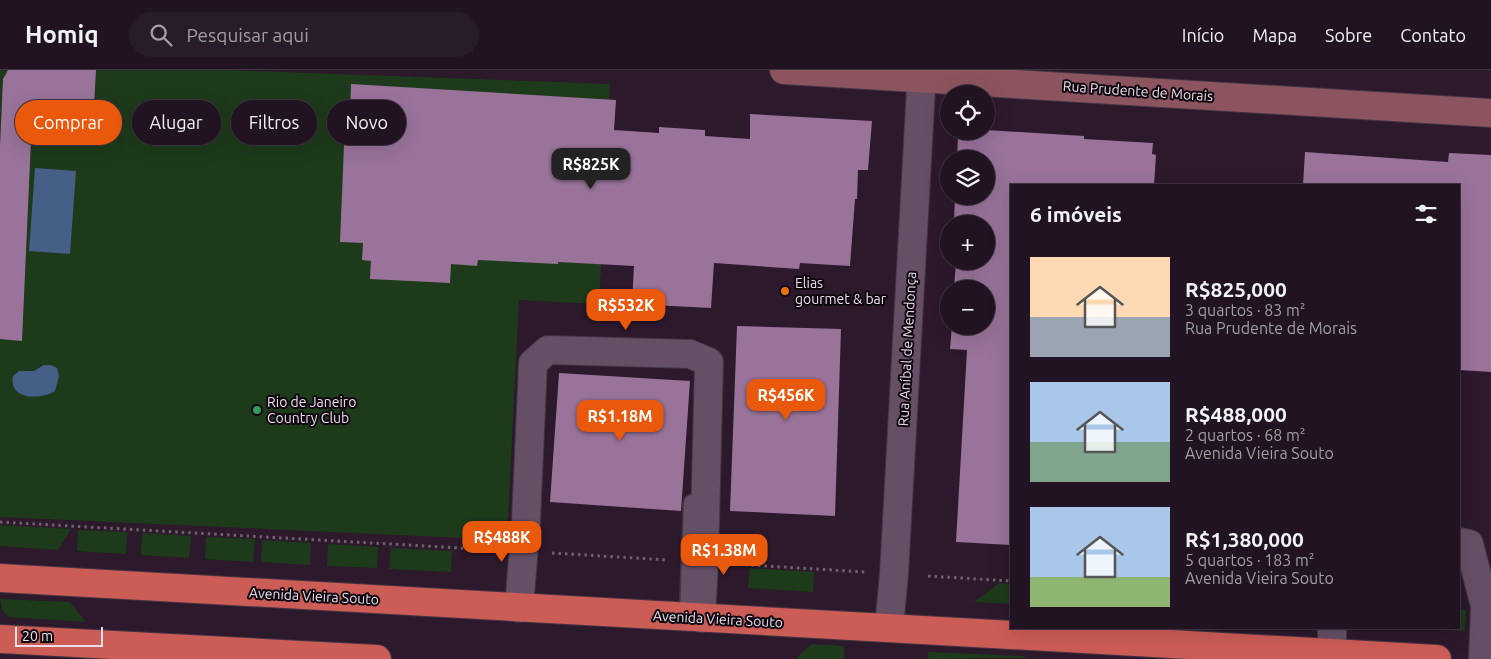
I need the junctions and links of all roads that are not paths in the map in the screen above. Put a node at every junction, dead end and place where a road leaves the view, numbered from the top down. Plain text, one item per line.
1 (784, 70) edge
2 (922, 74) edge
3 (1491, 113) edge
4 (692, 502) dead end
5 (1460, 542) edge
6 (696, 562) junction
7 (0, 578) edge
8 (519, 608) junction
9 (694, 618) junction
10 (890, 627) junction
11 (1115, 634) edge
12 (0, 638) edge
13 (1332, 640) edge
14 (1246, 653) edge
15 (377, 659) edge
16 (1437, 659) edge
17 (1483, 659) edge

1 - 2 main road, Rua Prudente de Morais
2 - 3 main road, Rua Prudente de Morais
2 - 10 street, Rua Aníbal de Mendonça
4 - 6 lane
5 - 17 street
6 - 8 street
6 - 9 street
7 - 8 highway, Avenida Vieira Souto
8 - 9 highway, Avenida Vieira Souto
9 - 10 highway, Avenida Vieira Souto
10 - 11 highway, Avenida Vieira Souto
11 - 14 highway, Avenida Vieira Souto
12 - 15 highway
13 - 14 highway, Avenida Vieira Souto
13 - 16 highway, Avenida Vieira Souto

